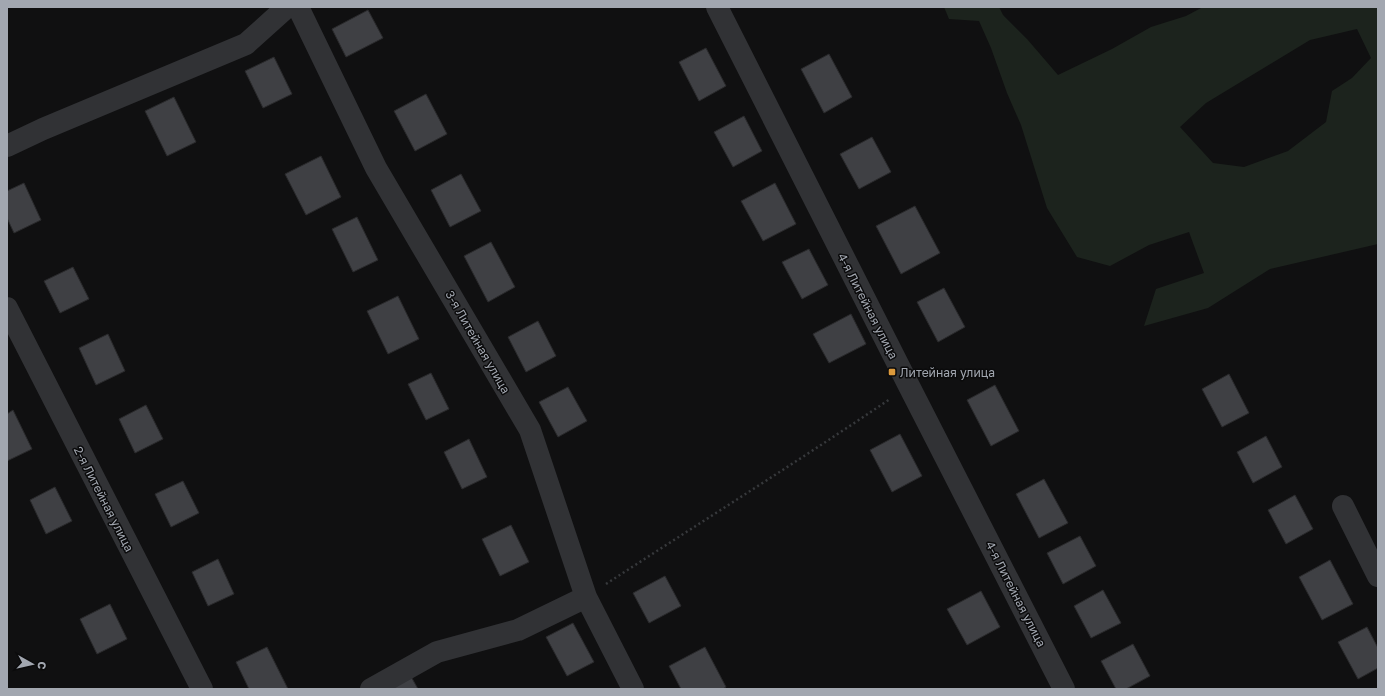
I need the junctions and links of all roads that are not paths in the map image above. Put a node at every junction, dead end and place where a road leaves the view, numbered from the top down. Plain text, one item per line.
1 (287, 7) edge
2 (298, 7) edge
3 (717, 7) edge
4 (7, 146) edge
5 (7, 308) edge
6 (1343, 506) dead end
7 (1378, 576) edge
8 (586, 597) junction
9 (202, 689) edge
10 (371, 689) edge
11 (633, 689) edge
12 (1064, 689) edge

1 - 4 street
2 - 8 street, 3-я Литейная улица
3 - 12 street, 4-я Литейная улица
5 - 9 street, 2-я Литейная улица
6 - 7 street
8 - 10 street
8 - 11 street, 3-я Литейная улица

